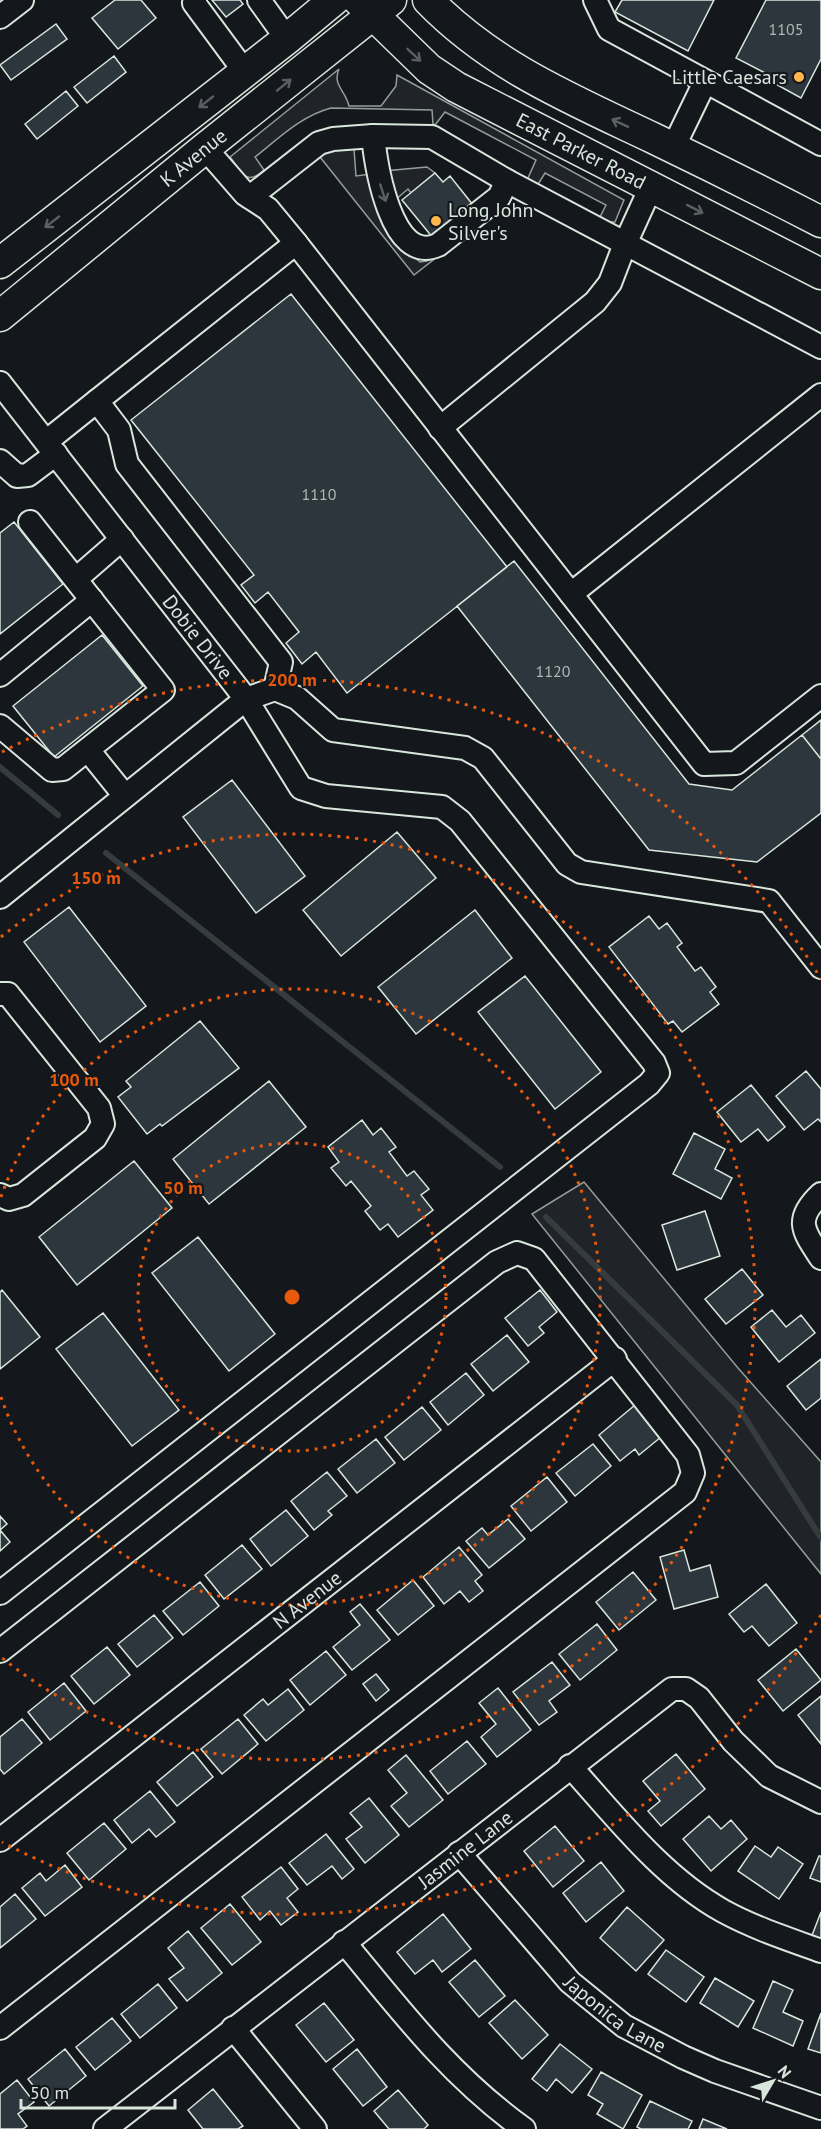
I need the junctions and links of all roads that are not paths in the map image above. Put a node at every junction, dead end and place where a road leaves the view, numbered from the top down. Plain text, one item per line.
1 (22, 0) edge
2 (195, 0) edge
3 (259, 0) edge
4 (334, 0) edge
5 (428, 0) edge
6 (595, 0) edge
7 (373, 5) edge
8 (0, 17) edge
9 (287, 39) junction
10 (245, 72) junction
11 (705, 82) junction
12 (373, 136) junction
13 (820, 140) edge
14 (205, 148) junction
15 (673, 148) junction
16 (507, 181) junction
17 (651, 187) junction
18 (250, 197) junction
19 (821, 222) edge
20 (296, 243) junction
21 (625, 244) junction
22 (0, 263) edge
23 (821, 274) edge
24 (0, 316) edge
25 (821, 347) edge
26 (0, 383) edge
27 (821, 395) edge
28 (97, 401) junction
29 (440, 428) junction
30 (52, 448) junction
31 (0, 461) edge
32 (30, 522) dead end
33 (122, 539) junction
34 (76, 579) junction
35 (571, 594) junction
36 (92, 600) junction
37 (0, 675) edge
38 (275, 689) junction
39 (821, 696) edge
40 (246, 699) junction
41 (0, 726) edge
42 (88, 750) junction
43 (125, 796) junction
44 (0, 897) edge
45 (821, 968) edge
46 (0, 994) edge
47 (821, 1194) edge
48 (0, 1195) edge
49 (821, 1258) edge
50 (615, 1359) junction
51 (0, 1593) edge
52 (0, 1651) edge
53 (570, 1766) junction
54 (821, 1802) edge
55 (0, 1840) edge
56 (459, 1853) junction
57 (344, 1942) junction
58 (821, 1951) edge
59 (0, 2028) edge
60 (233, 2028) junction
61 (821, 2108) edge
62 (116, 2125) edge
63 (315, 2129) edge
64 (524, 2129) edge

1 - 8 street
2 - 10 street
3 - 9 street
4 - 9 main road, K Avenue
15 -> 5 main road
6 - 11 street
14 -> 7 main road, K Avenue
7 -> 17 main road, East Parker Road
9 - 10 main road, K Avenue
10 -> 22 main road, K Avenue
11 - 13 street
11 - 15 street
12 - 16 street
12 -> 16 street
12 - 18 street
14 - 18 street
14 - 24 main road, K Avenue
15 - 17 main road
15 - 19 main road
16 - 21 street
17 - 21 street
17 -> 23 main road, East Parker Road
18 - 20 street
20 - 28 street
20 - 29 street
21 - 25 street
21 - 29 street
26 - 30 street, Dobie Drive
27 - 35 street
28 - 30 street
28 - 38 street
29 - 35 street
30 - 31 street
30 - 33 street, Dobie Drive
32 - 34 street
33 - 34 street
33 - 40 street, Dobie Drive
34 - 36 street
35 - 39 street
36 - 37 street
36 - 42 street
38 - 40 street
38 - 45 street
40 - 43 street, Dobie Drive
40 - 51 street
41 - 42 street
42 - 43 street
43 - 44 street, Dobie Drive
46 - 48 street
47 - 49 street
50 - 52 street
50 - 55 street, N Avenue
50 - 59 street
53 - 54 street, Jasmine Lane
53 - 56 street, Jasmine Lane
53 - 58 street
56 - 57 street, Jasmine Lane
56 - 61 street, Japonica Lane
57 - 60 street, Jasmine Lane
57 - 64 street
60 - 62 street, Jasmine Lane
60 - 63 street

